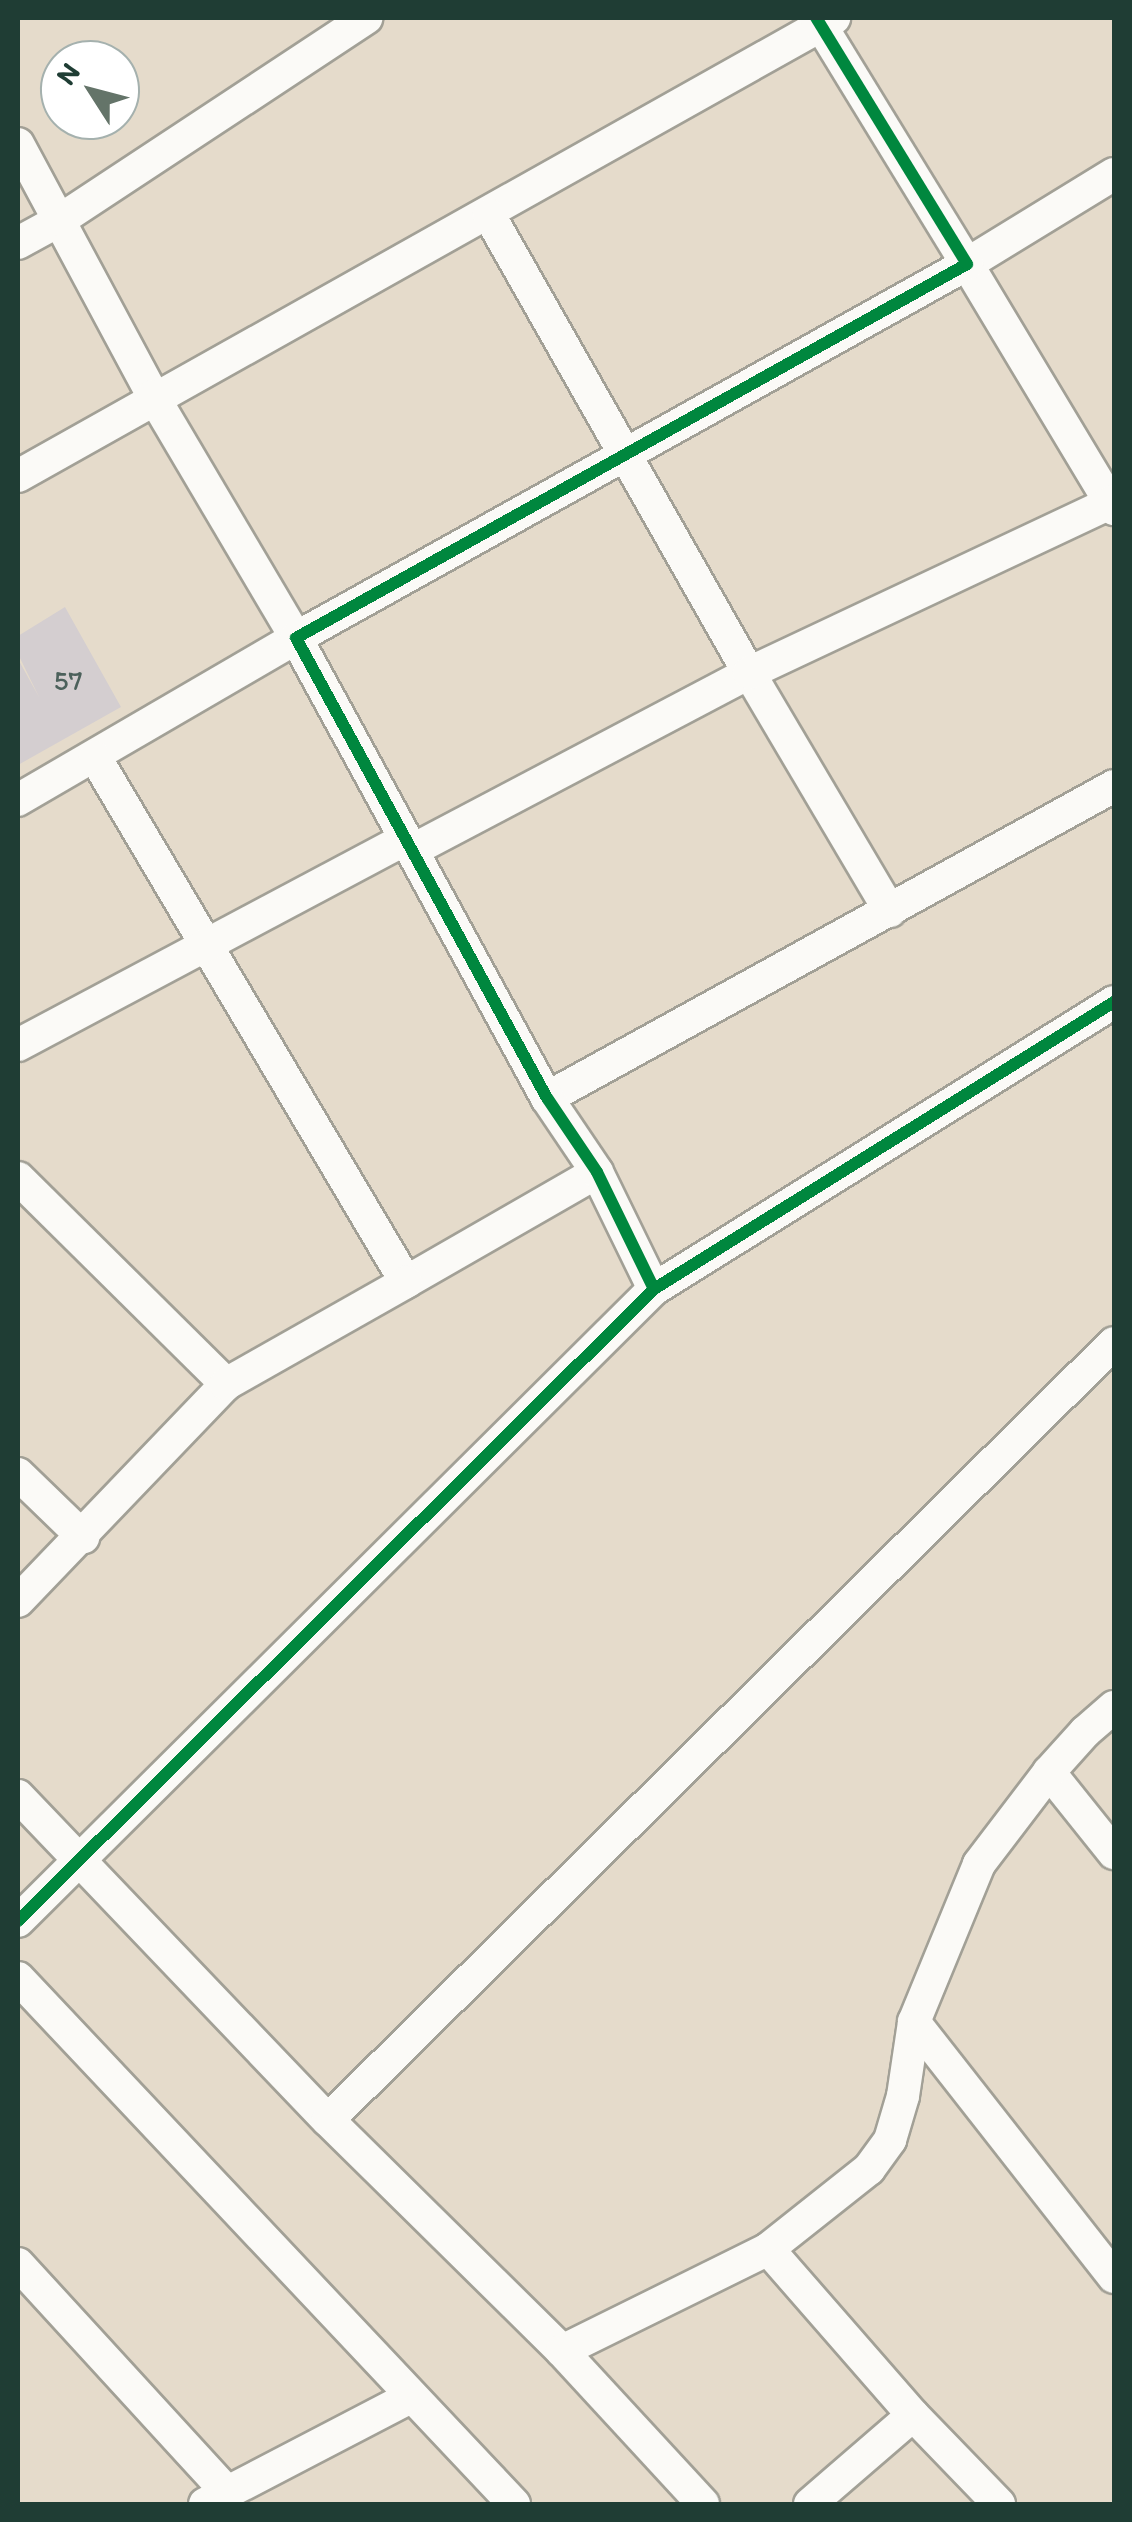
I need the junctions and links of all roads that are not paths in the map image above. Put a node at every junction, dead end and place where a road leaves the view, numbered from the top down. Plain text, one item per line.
1 (366, 18) edge
2 (824, 20) edge
3 (18, 144) edge
4 (1114, 174) edge
5 (489, 215) junction
6 (60, 220) junction
7 (18, 244) edge
8 (967, 264) junction
9 (153, 396) junction
10 (624, 454) junction
11 (18, 476) edge
12 (1113, 504) edge
13 (296, 638) junction
14 (749, 673) junction
15 (95, 758) junction
16 (1114, 786) edge
17 (18, 800) edge
18 (409, 844) junction
19 (890, 911) junction
20 (204, 946) junction
21 (1114, 1002) edge
22 (18, 1045) edge
23 (547, 1098) junction
24 (597, 1172) junction
25 (18, 1178) edge
26 (406, 1282) junction
27 (654, 1289) junction
28 (1114, 1342) edge
29 (226, 1384) junction
30 (18, 1474) edge
31 (82, 1537) junction
32 (18, 1602) edge
33 (1114, 1707) edge
34 (1049, 1772) junction
35 (18, 1796) edge
36 (1114, 1853) edge
37 (78, 1859) junction
38 (18, 1920) edge
39 (18, 1978) edge
40 (914, 2022) junction
41 (328, 2120) junction
42 (768, 2250) junction
43 (18, 2264) edge
44 (1114, 2276) edge
45 (562, 2351) junction
46 (409, 2398) junction
47 (912, 2415) junction
48 (217, 2499) edge
49 (697, 2502) edge
50 (514, 2504) edge
51 (810, 2504) edge
52 (999, 2504) edge

1 - 6 street
2 - 5 street
2 - 8 street
3 - 6 street
4 - 8 street
5 - 9 street
5 - 10 street
6 - 7 street
6 - 9 street
8 - 10 street
8 - 12 street
9 - 11 street
9 - 13 street
10 - 13 street
10 - 14 street
12 - 14 street
13 - 15 street
13 - 18 street
14 - 18 street
14 - 19 street
15 - 17 street
15 - 20 street
16 - 19 street
18 - 20 street
18 - 23 street
19 - 23 street
20 - 22 street
20 - 26 street
21 - 27 street
23 - 24 street
24 - 26 street
24 - 27 street
25 - 29 street
26 - 29 street
27 - 37 street
28 - 41 street
29 - 31 street
30 - 31 street
31 - 32 street
33 - 34 street
34 - 36 street
34 - 40 street
35 - 37 street
37 - 38 street
37 - 41 street
39 - 46 street
40 - 42 street
40 - 44 street
41 - 45 street
42 - 45 street
42 - 47 street
43 - 48 street
45 - 49 street
46 - 48 street
46 - 50 street
47 - 51 street
47 - 52 street

